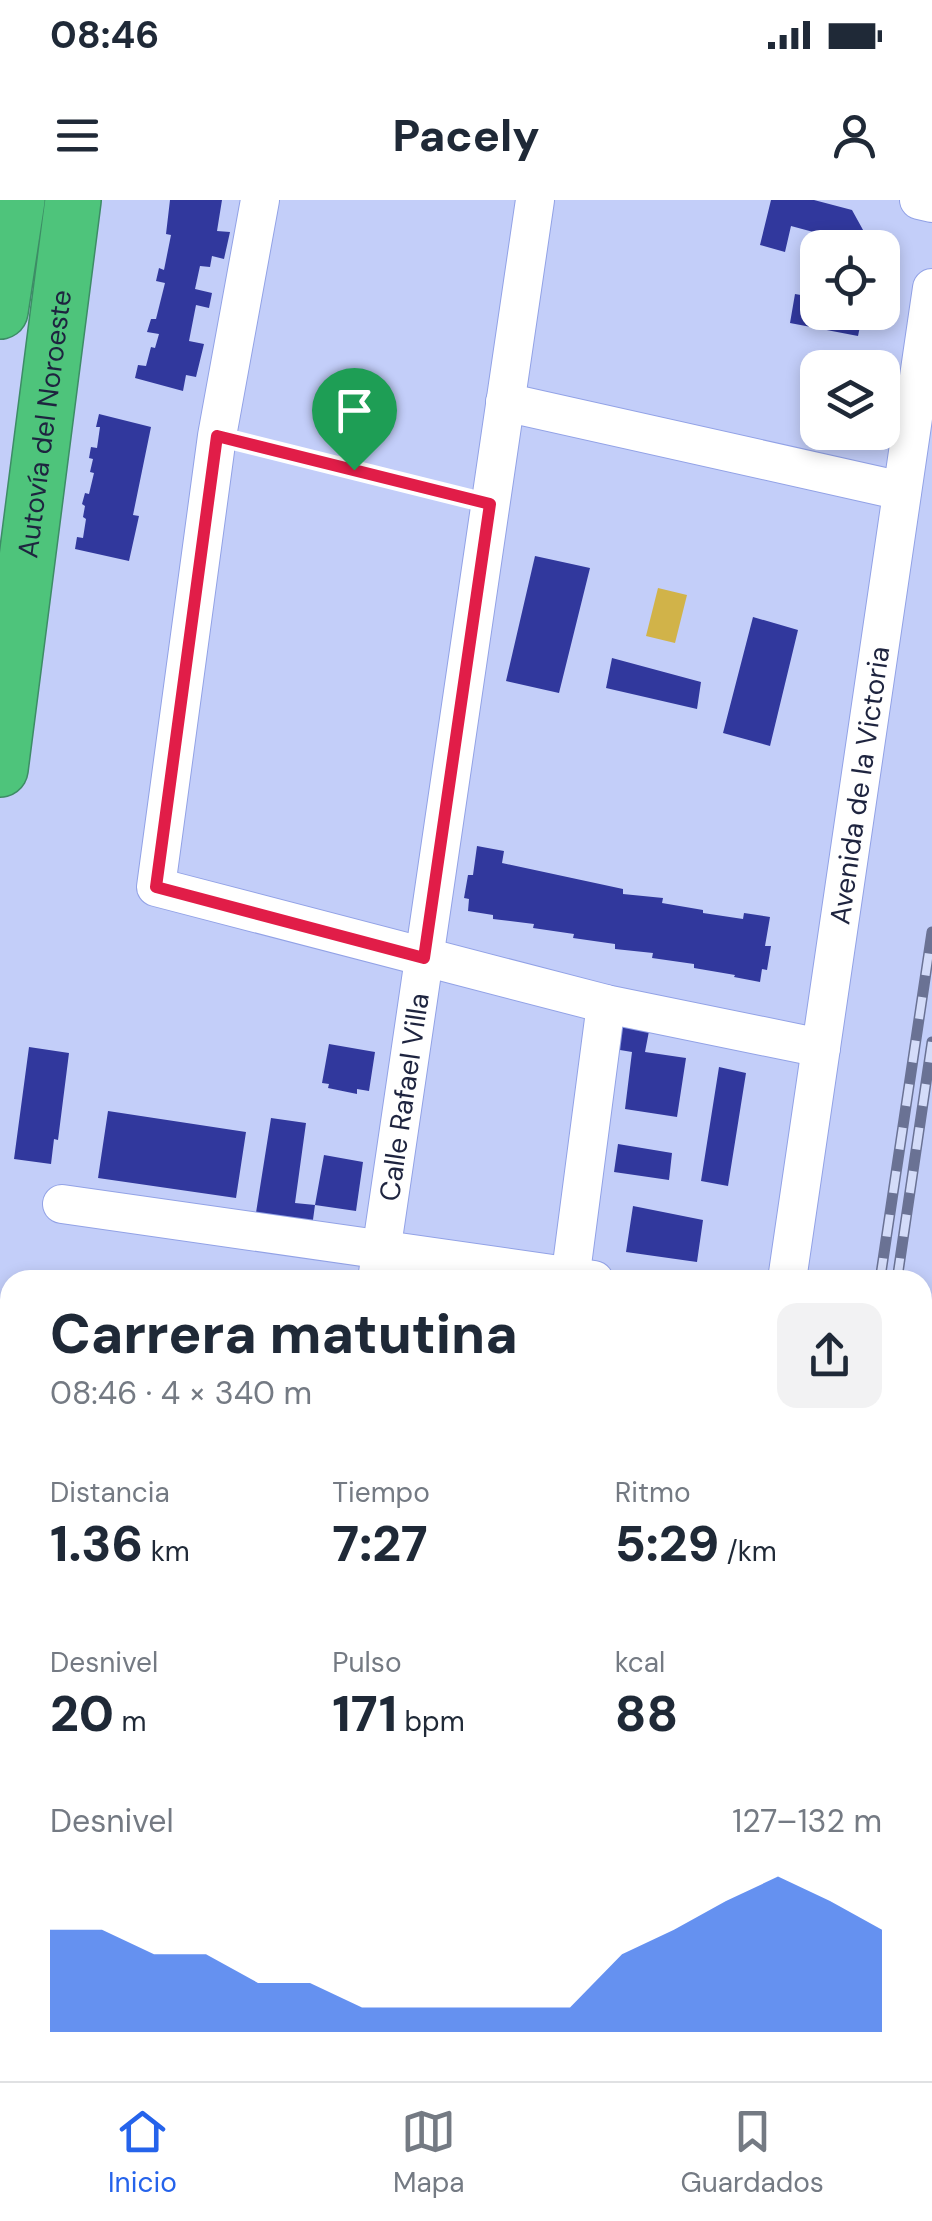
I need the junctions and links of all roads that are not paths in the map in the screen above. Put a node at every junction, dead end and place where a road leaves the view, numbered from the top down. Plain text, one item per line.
1 (16, 200) edge
2 (73, 200) edge
3 (260, 200) edge
4 (535, 200) edge
5 (920, 200) edge
6 (932, 203) edge
7 (932, 288) edge
8 (0, 311) edge
9 (506, 402) junction
10 (902, 492) junction
11 (0, 768) edge
12 (424, 958) junction
13 (606, 1004) junction
14 (821, 1048) junction
15 (62, 1204) dead end
16 (379, 1265) edge
17 (450, 1270) edge
18 (579, 1270) edge
19 (788, 1270) edge

1 - 8 highway
2 - 11 highway, Autovía del Noroeste
3 - 12 street
4 - 9 street, Calle Rafael Villa
5 - 6 street
7 - 10 street, Avenida de la Victoria
9 - 10 street
9 - 12 street, Calle Rafael Villa
10 - 14 street, Avenida de la Victoria
12 - 13 street
12 - 16 street, Calle Rafael Villa
13 - 14 street
13 - 18 street
14 - 19 street, Avenida de la Victoria
15 - 16 street
16 - 17 street

